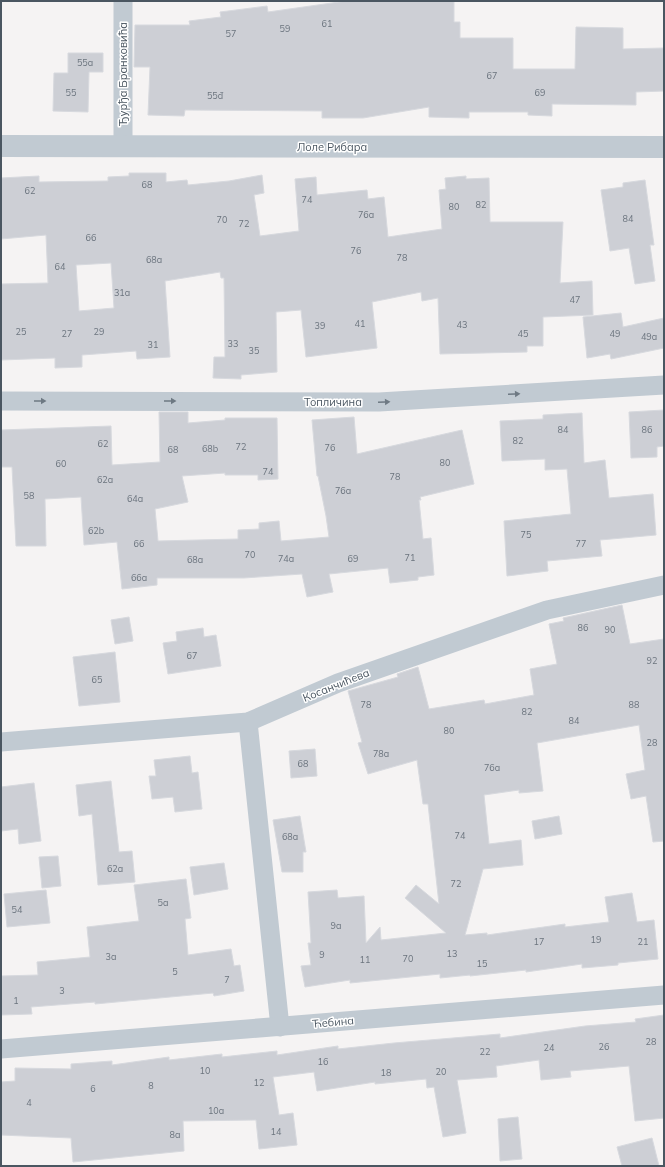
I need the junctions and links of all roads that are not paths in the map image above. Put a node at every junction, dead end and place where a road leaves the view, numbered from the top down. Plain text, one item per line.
1 (123, 1) edge
2 (1, 146) edge
3 (123, 147) junction
4 (664, 147) edge
5 (664, 385) edge
6 (1, 401) edge
7 (664, 585) edge
8 (248, 722) junction
9 (1, 742) edge
10 (664, 995) edge
11 (280, 1027) junction
12 (1, 1050) edge

1 - 3 street, Ђурђа Бранковића
2 - 3 street, Лоле Рибара
3 - 4 street, Лоле Рибара
6 -> 5 street, Топличина
7 - 8 street, Косанчићева
8 - 9 street, Косанчићева
8 - 11 street
10 - 11 street, Ћебина
11 - 12 street, Ћебина

